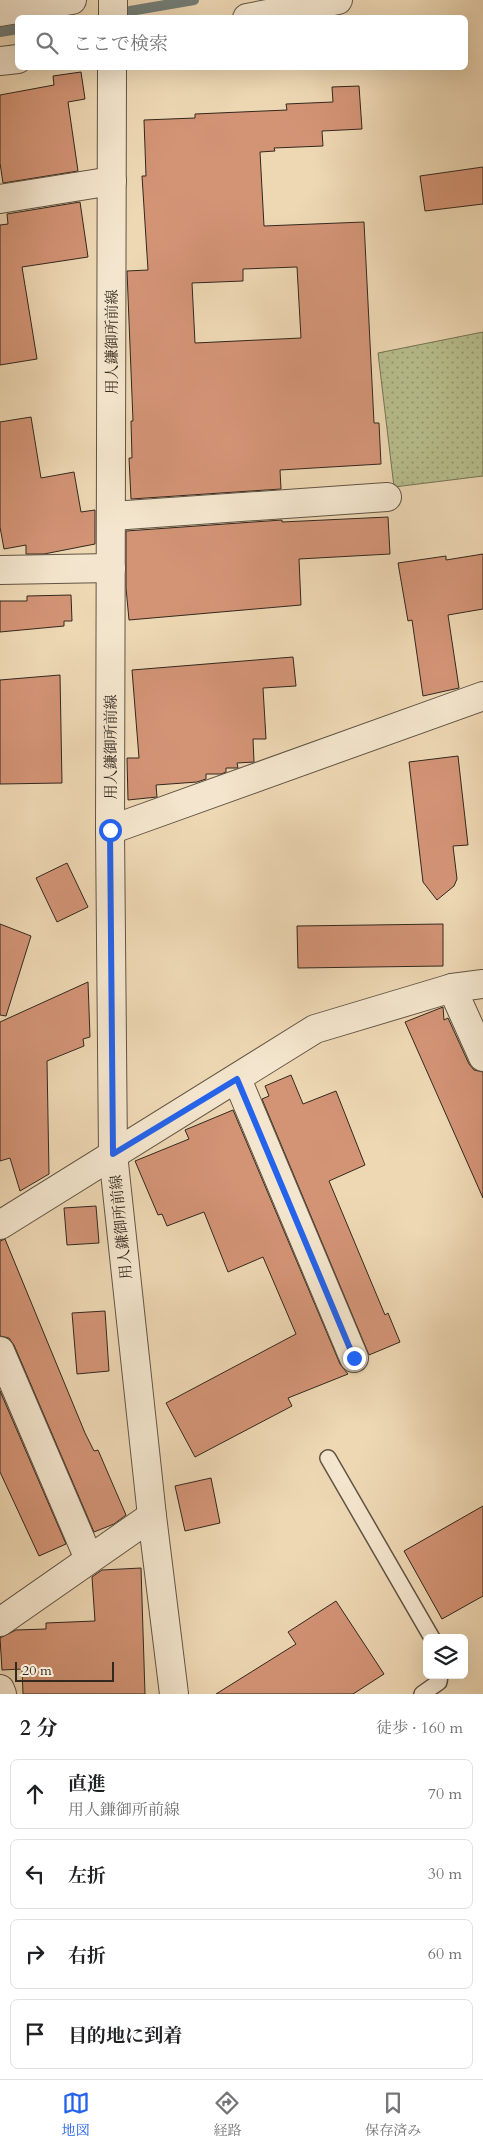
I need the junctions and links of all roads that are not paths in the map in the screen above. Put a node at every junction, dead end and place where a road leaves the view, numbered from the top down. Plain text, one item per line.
1 (72, 0) edge
2 (113, 0) edge
3 (338, 0) edge
4 (0, 12) edge
5 (113, 15) edge
6 (262, 15) edge
7 (15, 58) edge
8 (0, 61) edge
9 (112, 70) edge
10 (112, 181) junction
11 (0, 199) edge
12 (387, 497) dead end
13 (112, 516) junction
14 (111, 568) junction
15 (0, 570) edge
16 (483, 696) edge
17 (110, 830) junction
18 (483, 984) edge
19 (452, 988) junction
20 (483, 1057) edge
21 (237, 1079) junction
22 (113, 1154) junction
23 (0, 1225) edge
24 (0, 1351) edge
25 (354, 1358) dead end
26 (328, 1458) dead end
27 (152, 1516) junction
28 (89, 1559) junction
29 (0, 1622) edge
30 (430, 1634) edge
31 (439, 1679) edge
32 (0, 1689) edge
33 (2, 1694) edge
34 (174, 1694) edge
35 (422, 1694) edge

1 - 4 street
2 - 5 street
3 - 6 street
7 - 8 street
9 - 10 street, 用人鎌御所前線
10 - 11 street
10 - 13 street, 用人鎌御所前線
12 - 13 street
13 - 14 street, 用人鎌御所前線
14 - 15 street
14 - 17 street, 用人鎌御所前線
16 - 17 street
17 - 22 street, 用人鎌御所前線
18 - 19 street
19 - 20 street
19 - 21 street
21 - 22 street
21 - 25 street
22 - 23 street
22 - 27 street, 用人鎌御所前線
24 - 28 street
26 - 30 lane
27 - 28 street
27 - 34 street, 用人鎌御所前線
28 - 29 street
31 - 35 lane
32 - 33 street

